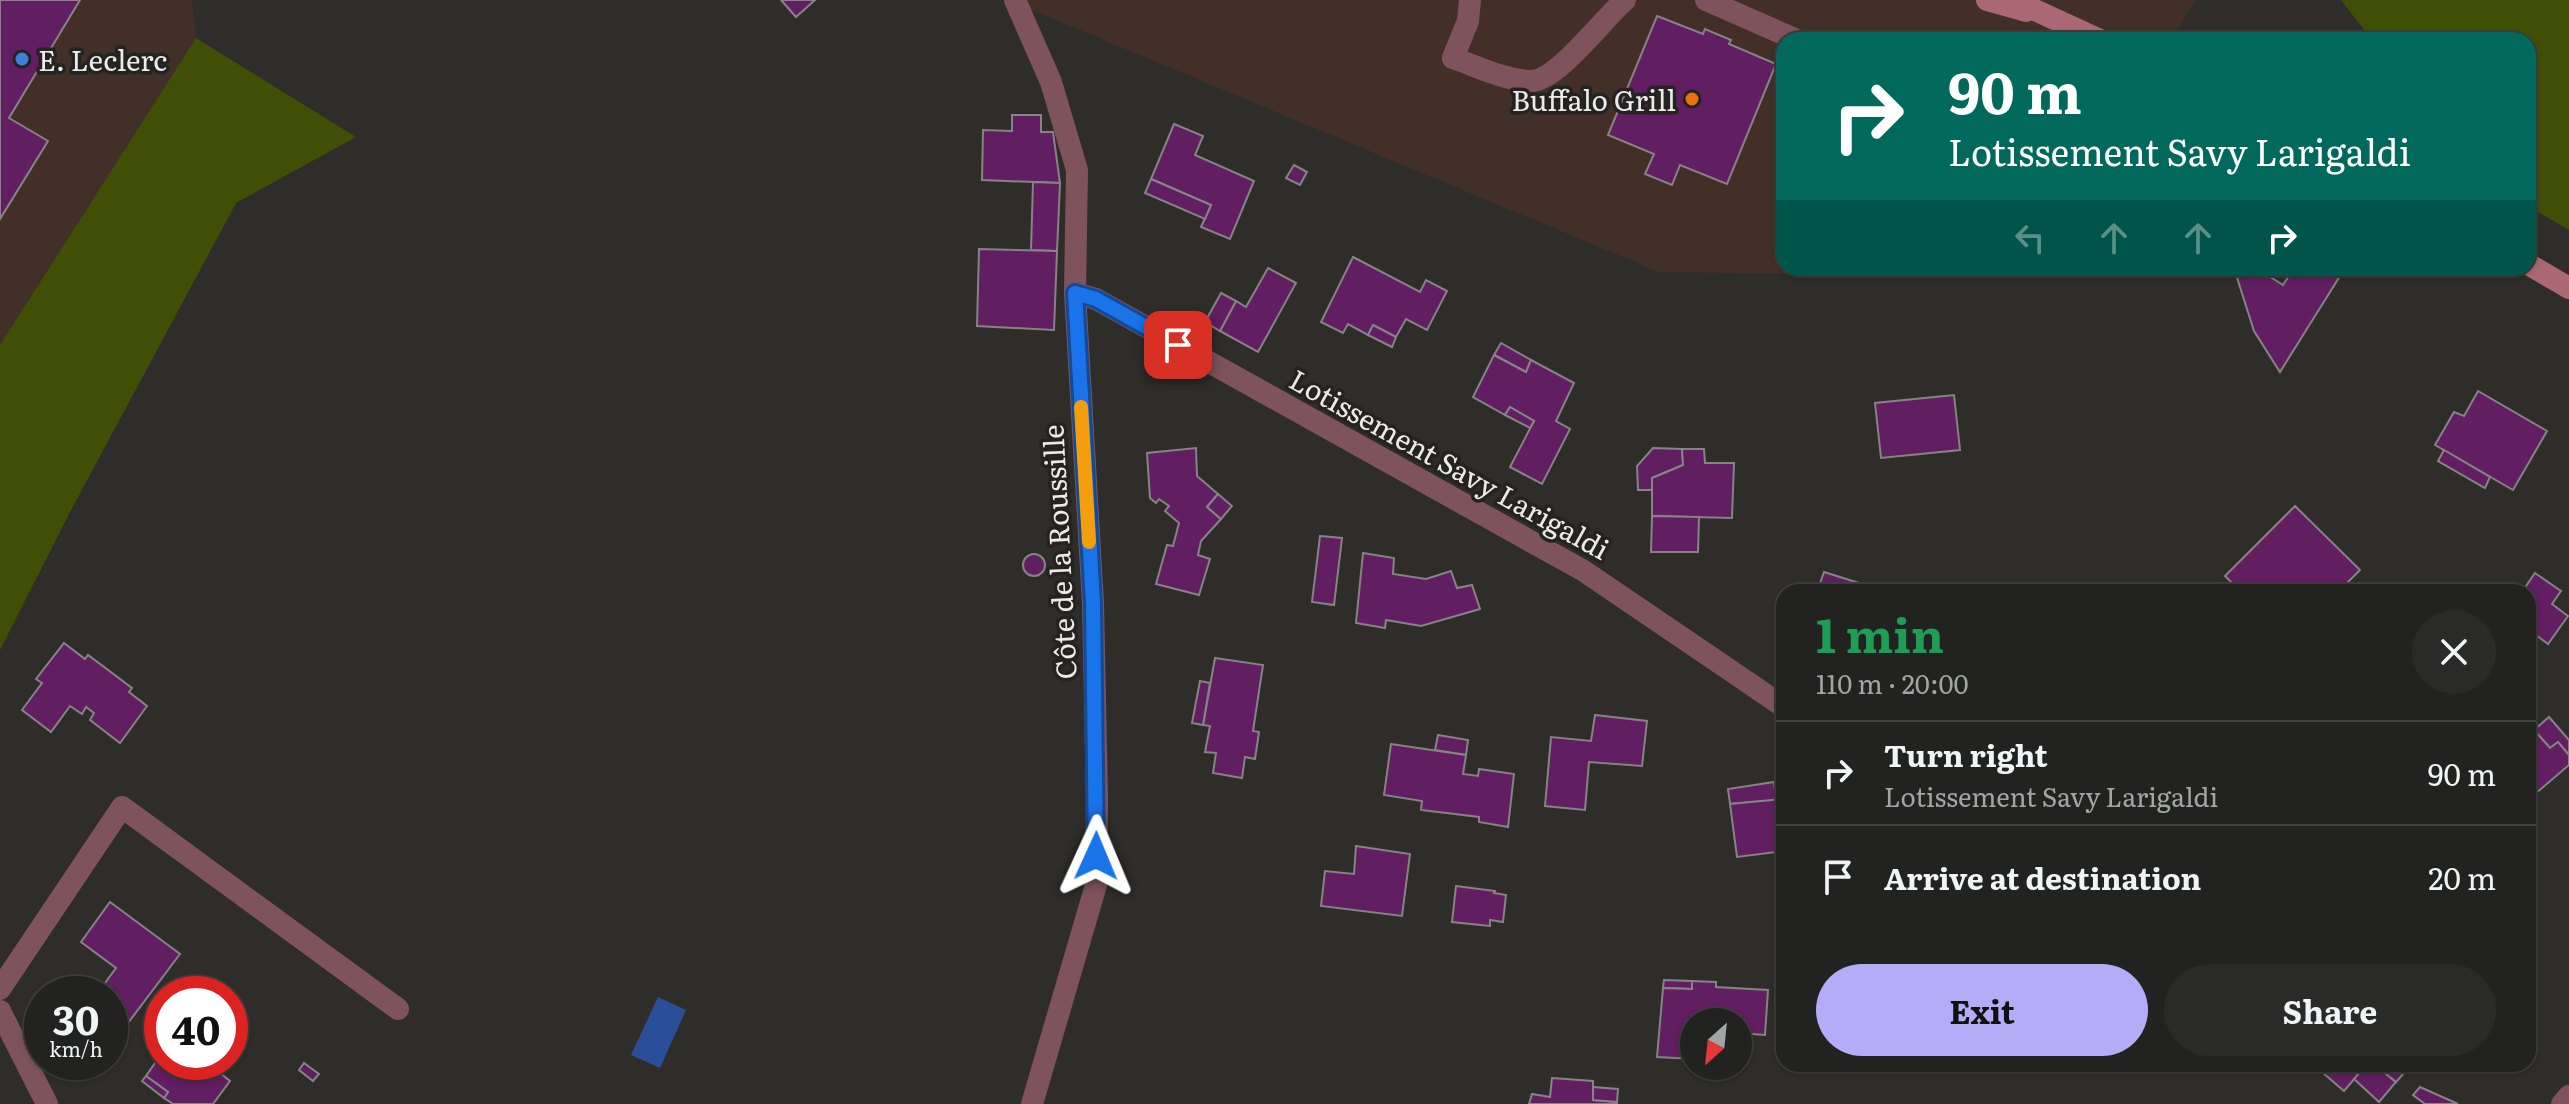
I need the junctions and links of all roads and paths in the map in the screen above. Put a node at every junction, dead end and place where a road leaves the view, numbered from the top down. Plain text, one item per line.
1 (1015, 0) edge
2 (1484, 0) edge
3 (1625, 0) edge
4 (1706, 0) edge
5 (1987, 0) edge
6 (2013, 0) edge
7 (1469, 10) edge
8 (2043, 15) junction
9 (1779, 32) edge
10 (2082, 32) edge
11 (2536, 269) edge
12 (2569, 288) edge
13 (1075, 293) junction
14 (1776, 702) edge
15 (0, 989) edge
16 (398, 1009) dead end
17 (0, 1011) edge
18 (2569, 1096) edge
19 (47, 1104) edge
20 (1032, 1104) edge
21 (2562, 1104) edge

1 - 13 street, Côte de la Roussille
2 - 7 street
3 - 7 street
4 - 9 street
5 - 8 main road
6 - 8 main road
8 - 10 main road
11 - 12 main road
13 - 14 street, Lotissement Savy Larigaldi
13 - 20 street, Côte de la Roussille
15 - 16 street
17 - 19 street
18 - 21 street

